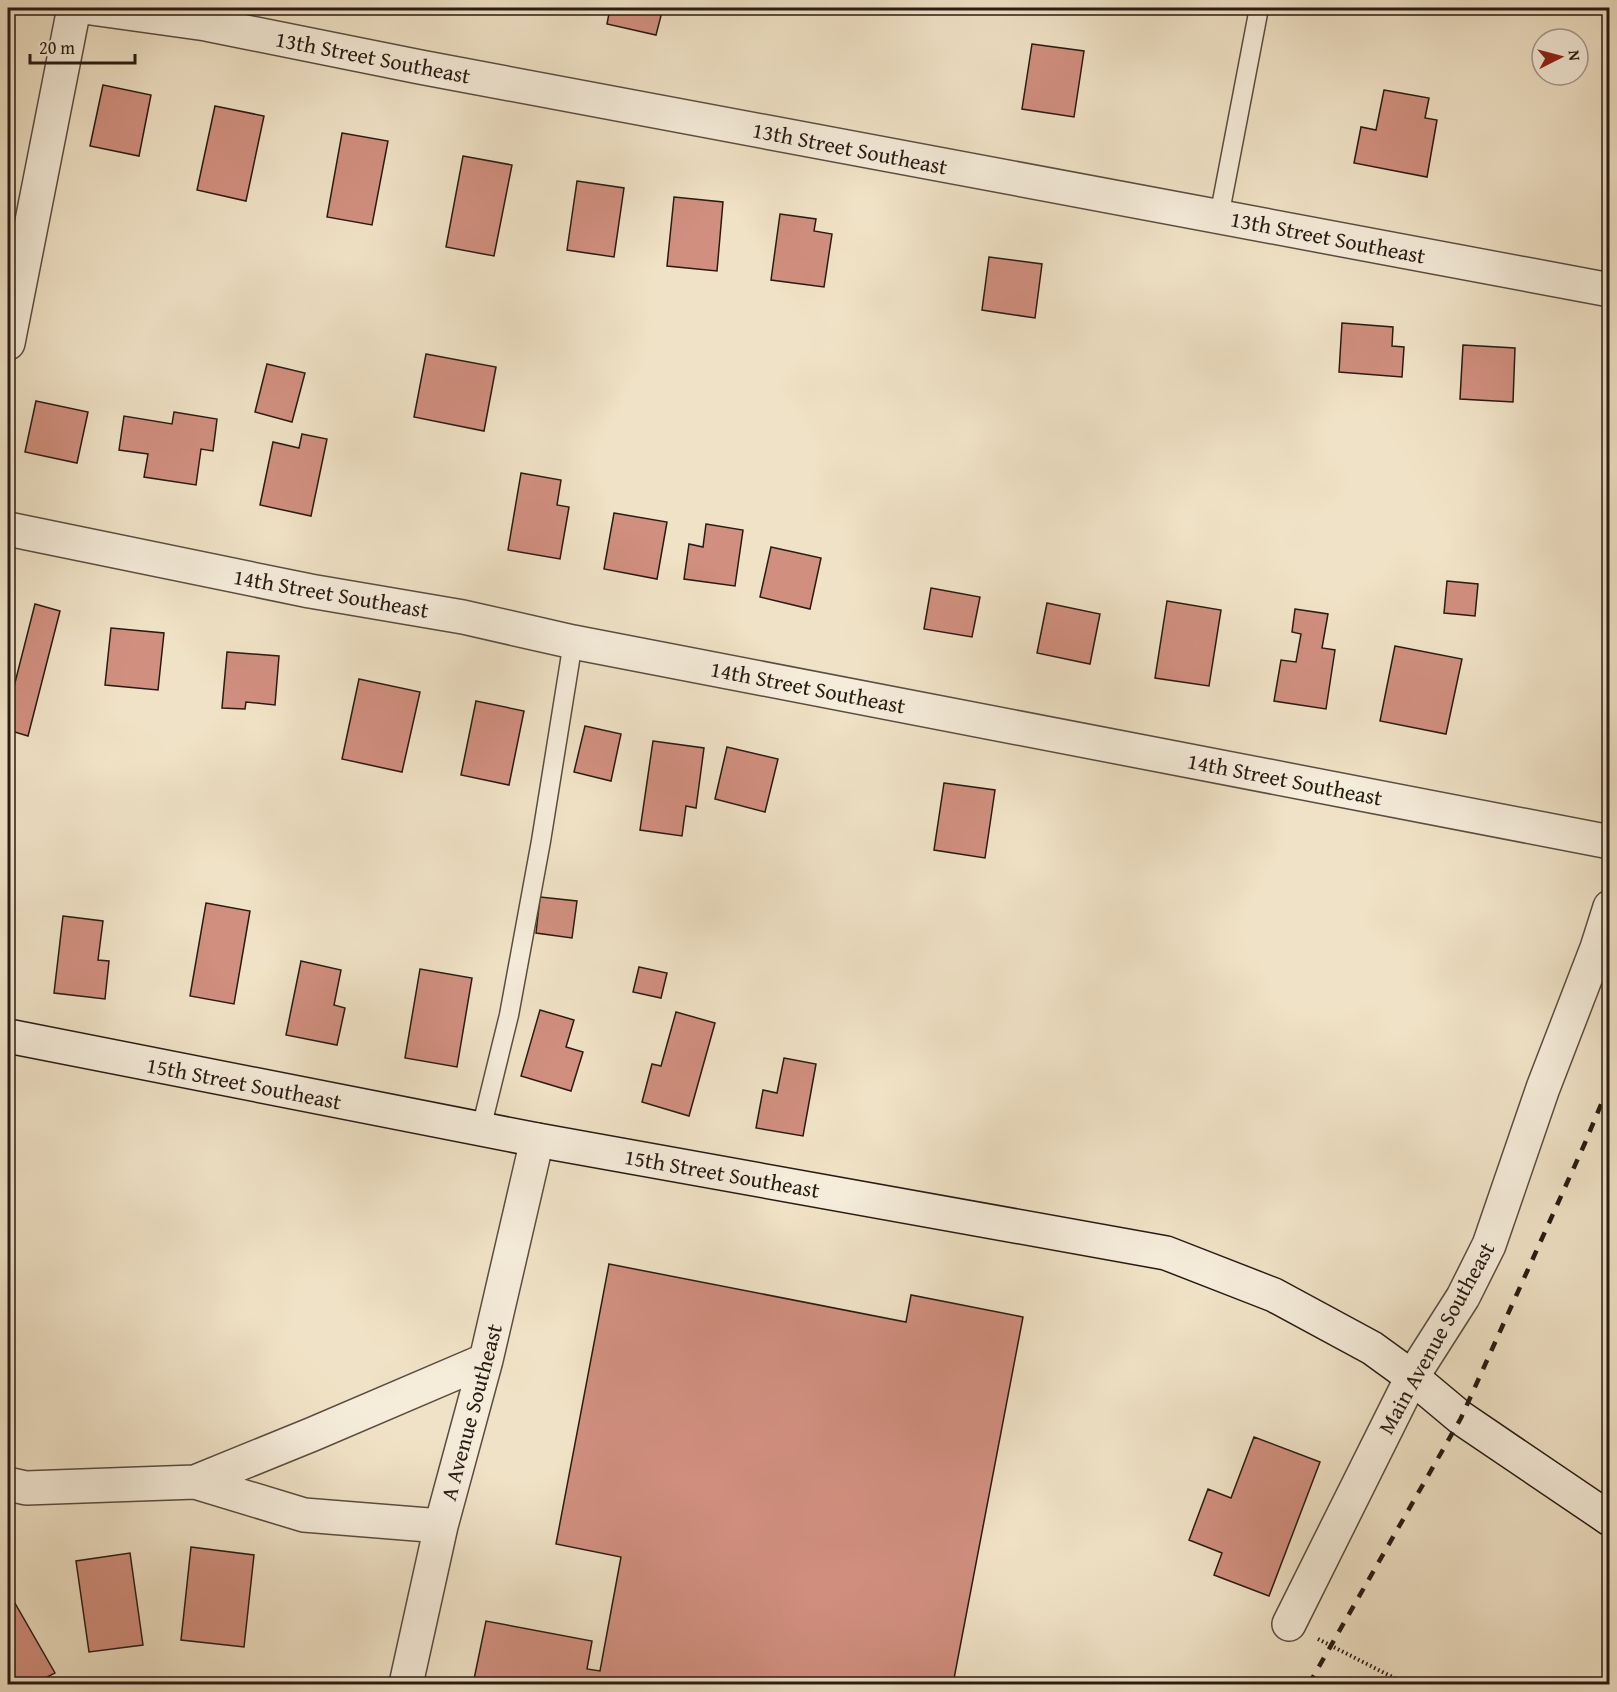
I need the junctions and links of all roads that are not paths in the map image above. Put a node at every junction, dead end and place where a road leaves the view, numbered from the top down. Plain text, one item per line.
1 (74, 8) edge
2 (91, 8) edge
3 (1259, 8) edge
4 (1219, 217) junction
5 (1610, 290) edge
6 (8, 343) edge
7 (8, 530) edge
8 (573, 642) junction
9 (1610, 842) edge
10 (1610, 907) edge
11 (8, 1036) edge
12 (481, 1129) junction
13 (537, 1140) junction
14 (486, 1360) junction
15 (1412, 1377) junction
16 (195, 1482) junction
17 (14, 1492) edge
18 (1610, 1519) edge
19 (441, 1526) junction
20 (1289, 1624) road end
21 (406, 1684) edge

1 - 6 street
2 - 4 street, 13th Street Southeast
3 - 4 lane
4 - 5 street, 13th Street Southeast
7 - 8 street, 14th Street Southeast
8 - 9 street, 14th Street Southeast
8 - 12 lane
10 - 15 street, Main Avenue Southeast
11 - 12 street, 15th Street Southeast
12 - 13 street, 15th Street Southeast
13 - 14 street, A Avenue Southeast
13 - 15 street, 15th Street Southeast
14 - 16 street
14 - 19 street, A Avenue Southeast
15 - 18 street, 15th Street Southeast
15 - 20 street, Main Avenue Southeast
16 - 17 street
16 - 19 street
19 - 21 street, A Avenue Southeast

